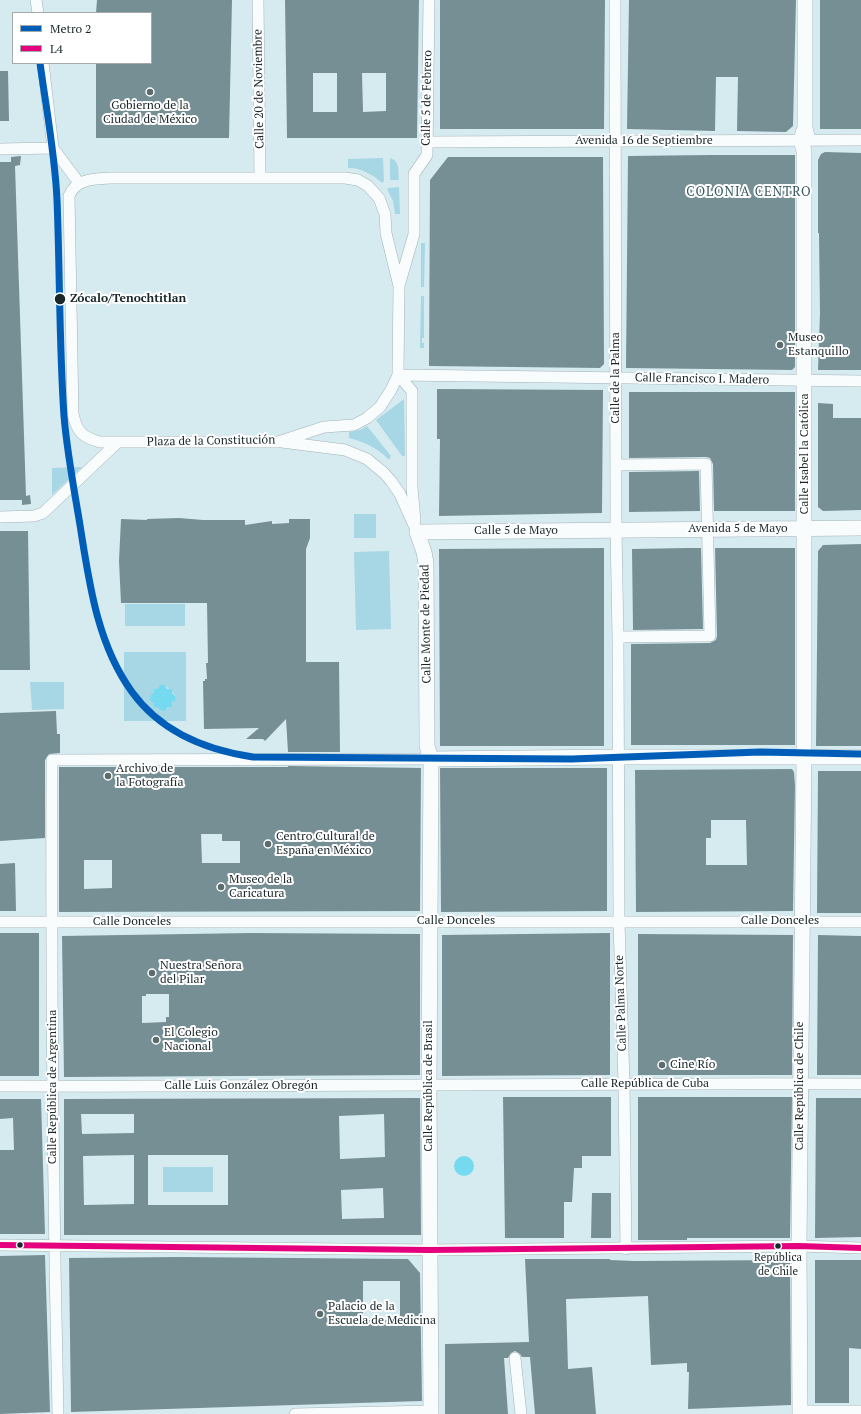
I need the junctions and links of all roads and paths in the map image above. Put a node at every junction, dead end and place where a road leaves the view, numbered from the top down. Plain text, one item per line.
1 (36, 0) edge
2 (258, 0) edge
3 (428, 0) edge
4 (615, 0) edge
5 (805, 0) edge
6 (38, 12) edge
7 (43, 64) edge
8 (804, 140) junction
9 (861, 140) edge
10 (427, 142) junction
11 (615, 142) junction
12 (53, 148) junction
13 (0, 149) edge
14 (260, 178) junction
15 (79, 183) junction
16 (399, 286) junction
17 (398, 375) junction
18 (616, 378) junction
19 (805, 380) junction
20 (861, 381) edge
21 (118, 442) junction
22 (278, 442) junction
23 (617, 465) junction
24 (0, 517) edge
25 (861, 528) edge
26 (709, 529) junction
27 (804, 529) junction
28 (616, 530) junction
29 (417, 532) junction
30 (618, 637) junction
31 (618, 757) junction
32 (804, 757) junction
33 (861, 757) edge
34 (431, 759) junction
35 (430, 921) junction
36 (802, 921) junction
37 (0, 922) edge
38 (51, 922) junction
39 (619, 922) junction
40 (861, 922) edge
41 (624, 1083) junction
42 (800, 1084) junction
43 (861, 1084) edge
44 (0, 1086) edge
45 (53, 1086) junction
46 (429, 1086) junction
47 (0, 1245) edge
48 (54, 1245) junction
49 (799, 1246) junction
50 (861, 1248) edge
51 (626, 1249) junction
52 (430, 1250) junction
53 (515, 1358) dead end
54 (861, 1411) edge
55 (431, 1412) edge
56 (800, 1413) edge
57 (58, 1414) edge
58 (295, 1414) edge
59 (521, 1414) edge

1 - 6 street
2 - 14 street, Calle 20 de Noviembre
3 - 10 street, Calle 5 de Febrero
4 - 11 street, Calle de la Palma
5 - 8 street, Calle Isabel la Católica
7 - 12 street
8 - 9 street, Avenida 16 de Septiembre
8 - 11 street, Avenida 16 de Septiembre
8 - 19 street, Calle Isabel la Católica
10 - 11 street, Avenida 16 de Septiembre
10 - 16 street, Calle 5 de Febrero
11 - 18 street, Calle de la Palma
12 - 13 street
12 - 15 street
14 - 15 street, Plaza de la Constitución
14 - 16 street, Plaza de la Constitución
15 - 21 street, Plaza de la Constitución
16 - 17 street, Plaza de la Constitución
17 - 18 street, Calle Francisco I. Madero
17 - 22 street, Plaza de la Constitución
17 - 29 street, Calle Monte de Piedad
18 - 19 street, Calle Francisco I. Madero
18 - 23 street, Calle de la Palma
19 - 20 street, Calle Francisco I. Madero
19 - 27 street, Calle Isabel la Católica
21 - 22 street, Plaza de la Constitución
21 - 24 street
22 - 29 street
23 - 26 street
23 - 28 street, Calle de la Palma
25 - 27 street, Avenida 5 de Mayo
26 - 27 street, Avenida 5 de Mayo
26 - 28 street, Avenida 5 de Mayo
26 - 30 street
27 - 32 street, Calle Isabel la Católica
28 - 29 street, Calle 5 de Mayo
28 - 30 street, Calle de la Palma
29 - 34 street, Calle Monte de Piedad
30 - 31 street, Calle de la Palma
31 - 32 street
31 - 34 street
31 - 39 street, Calle Palma Norte
32 - 33 street
32 - 36 street, Calle República de Chile
34 - 35 street, Calle República de Brasil
34 - 38 street, Calle República de Argentina
35 - 38 street, Calle Donceles
35 - 39 street, Calle Donceles
35 - 46 street, Calle República de Brasil
36 - 39 street, Calle Donceles
36 - 40 street, Calle Donceles
36 - 42 street, Calle República de Chile
37 - 38 street, Calle Donceles
38 - 45 street, Calle República de Argentina
39 - 41 street, Calle Palma Norte
41 - 42 street, Calle República de Cuba
41 - 46 street, Calle República de Cuba
41 - 51 street, Calle Palma Norte
42 - 43 street, Calle República de Cuba
42 - 49 street, Calle República de Chile
44 - 45 street, Calle Luis González Obregón
45 - 46 street, Calle Luis González Obregón
45 - 48 street, Calle República de Argentina
46 - 52 street, Calle República de Brasil
47 - 48 street
48 - 52 street
48 - 57 street, Calle República de Argentina
49 - 50 street
49 - 51 street
49 - 56 street, Calle República de Chile
51 - 52 street
52 - 55 street, Calle República de Brasil
53 - 59 street
54 - 56 street
55 - 58 street

